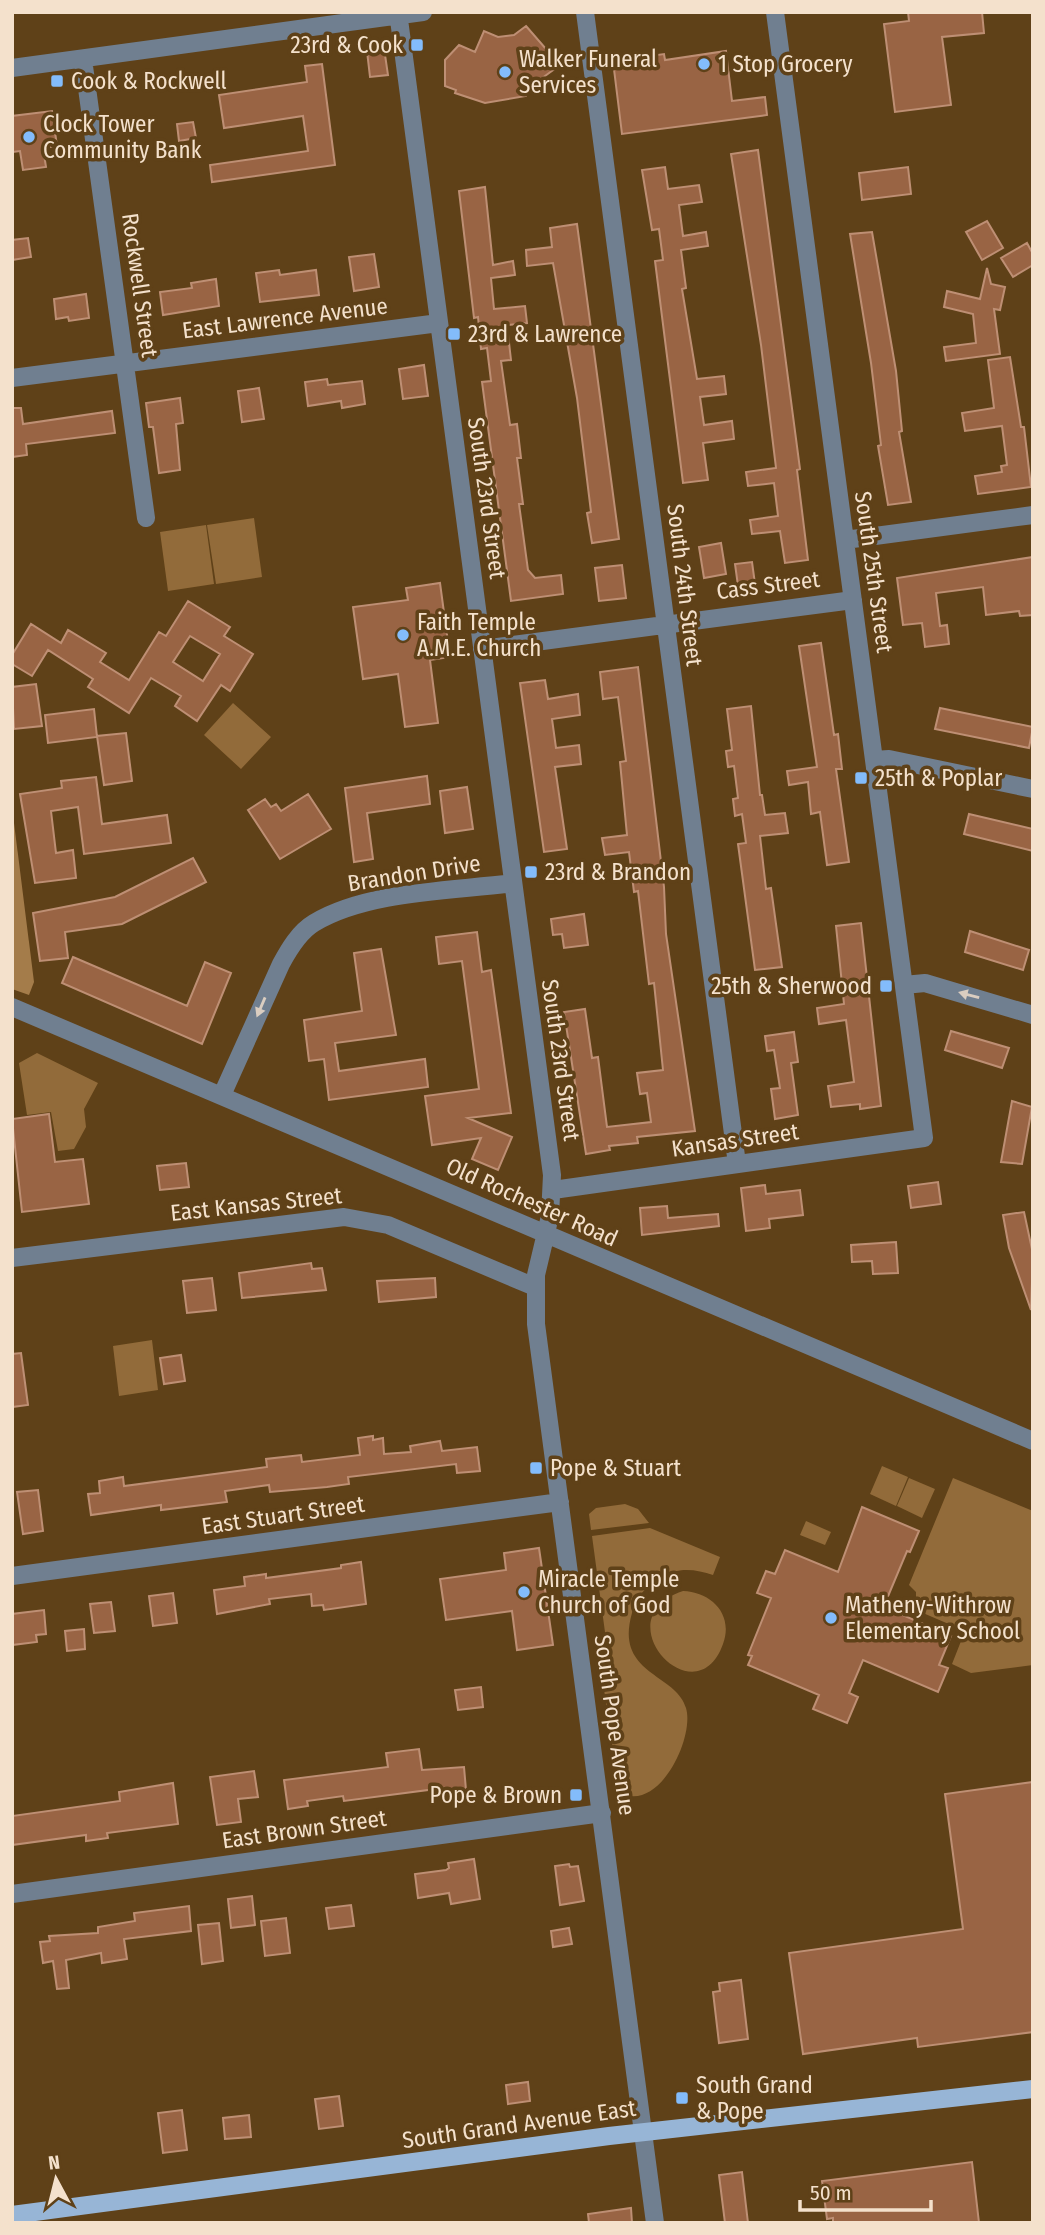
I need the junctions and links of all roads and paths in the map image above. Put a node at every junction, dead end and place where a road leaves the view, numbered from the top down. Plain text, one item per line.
1 (423, 12) edge
2 (585, 12) edge
3 (775, 12) edge
4 (399, 14) edge
5 (83, 59) junction
6 (12, 68) edge
7 (439, 323) junction
8 (127, 363) junction
9 (12, 378) edge
10 (1033, 515) edge
11 (146, 518) dead end
12 (845, 540) junction
13 (853, 600) junction
14 (666, 623) junction
15 (482, 649) junction
16 (874, 760) junction
17 (1033, 789) edge
18 (513, 883) junction
19 (904, 985) junction
20 (12, 1007) edge
21 (1033, 1015) edge
22 (222, 1095) junction
23 (924, 1138) joint
24 (737, 1164) junction
25 (553, 1190) junction
26 (544, 1235) junction
27 (12, 1258) edge
28 (535, 1287) junction
29 (1033, 1441) edge
30 (560, 1502) junction
31 (12, 1576) edge
32 (602, 1813) junction
33 (12, 1894) edge
34 (1033, 2089) edge
35 (643, 2132) junction
36 (12, 2215) edge
37 (655, 2223) edge

1 - 4 street
2 - 14 street, South 24th Street
3 - 12 street, South 25th Street
4 - 5 street
4 - 7 street, South 23rd Street
5 - 6 street
5 - 8 street, Rockwell Street
7 - 8 street, East Lawrence Avenue
7 - 15 street, South 23rd Street
8 - 9 street, East Lawrence Avenue
8 - 11 street, Rockwell Street
10 - 12 street
12 - 13 street, South 25th Street
13 - 14 street, Cass Street
13 - 16 street, South 25th Street
14 - 15 street, Cass Street
14 - 24 street, South 24th Street
15 - 18 street, South 23rd Street
16 - 17 street
16 - 19 street, South 25th Street
18 -> 22 street, Brandon Drive
18 - 25 street, South 23rd Street
21 -> 19 street
19 - 23 street, South 25th Street
20 - 22 street, Old Rochester Road
22 - 26 street, Old Rochester Road
23 - 24 street, Kansas Street
24 - 25 street, Kansas Street
25 - 26 street, South 23rd Street
26 - 28 street, South Pope Avenue
26 - 29 street, Old Rochester Road
27 - 28 street, East Kansas Street
28 - 30 street, South Pope Avenue
30 - 31 street, East Stuart Street
30 - 32 street, South Pope Avenue
32 - 33 street, East Brown Street
32 - 35 street, South Pope Avenue
34 - 35 main road, South Grand Avenue East
35 - 36 main road, South Grand Avenue East
35 - 37 street, South Pope Avenue

